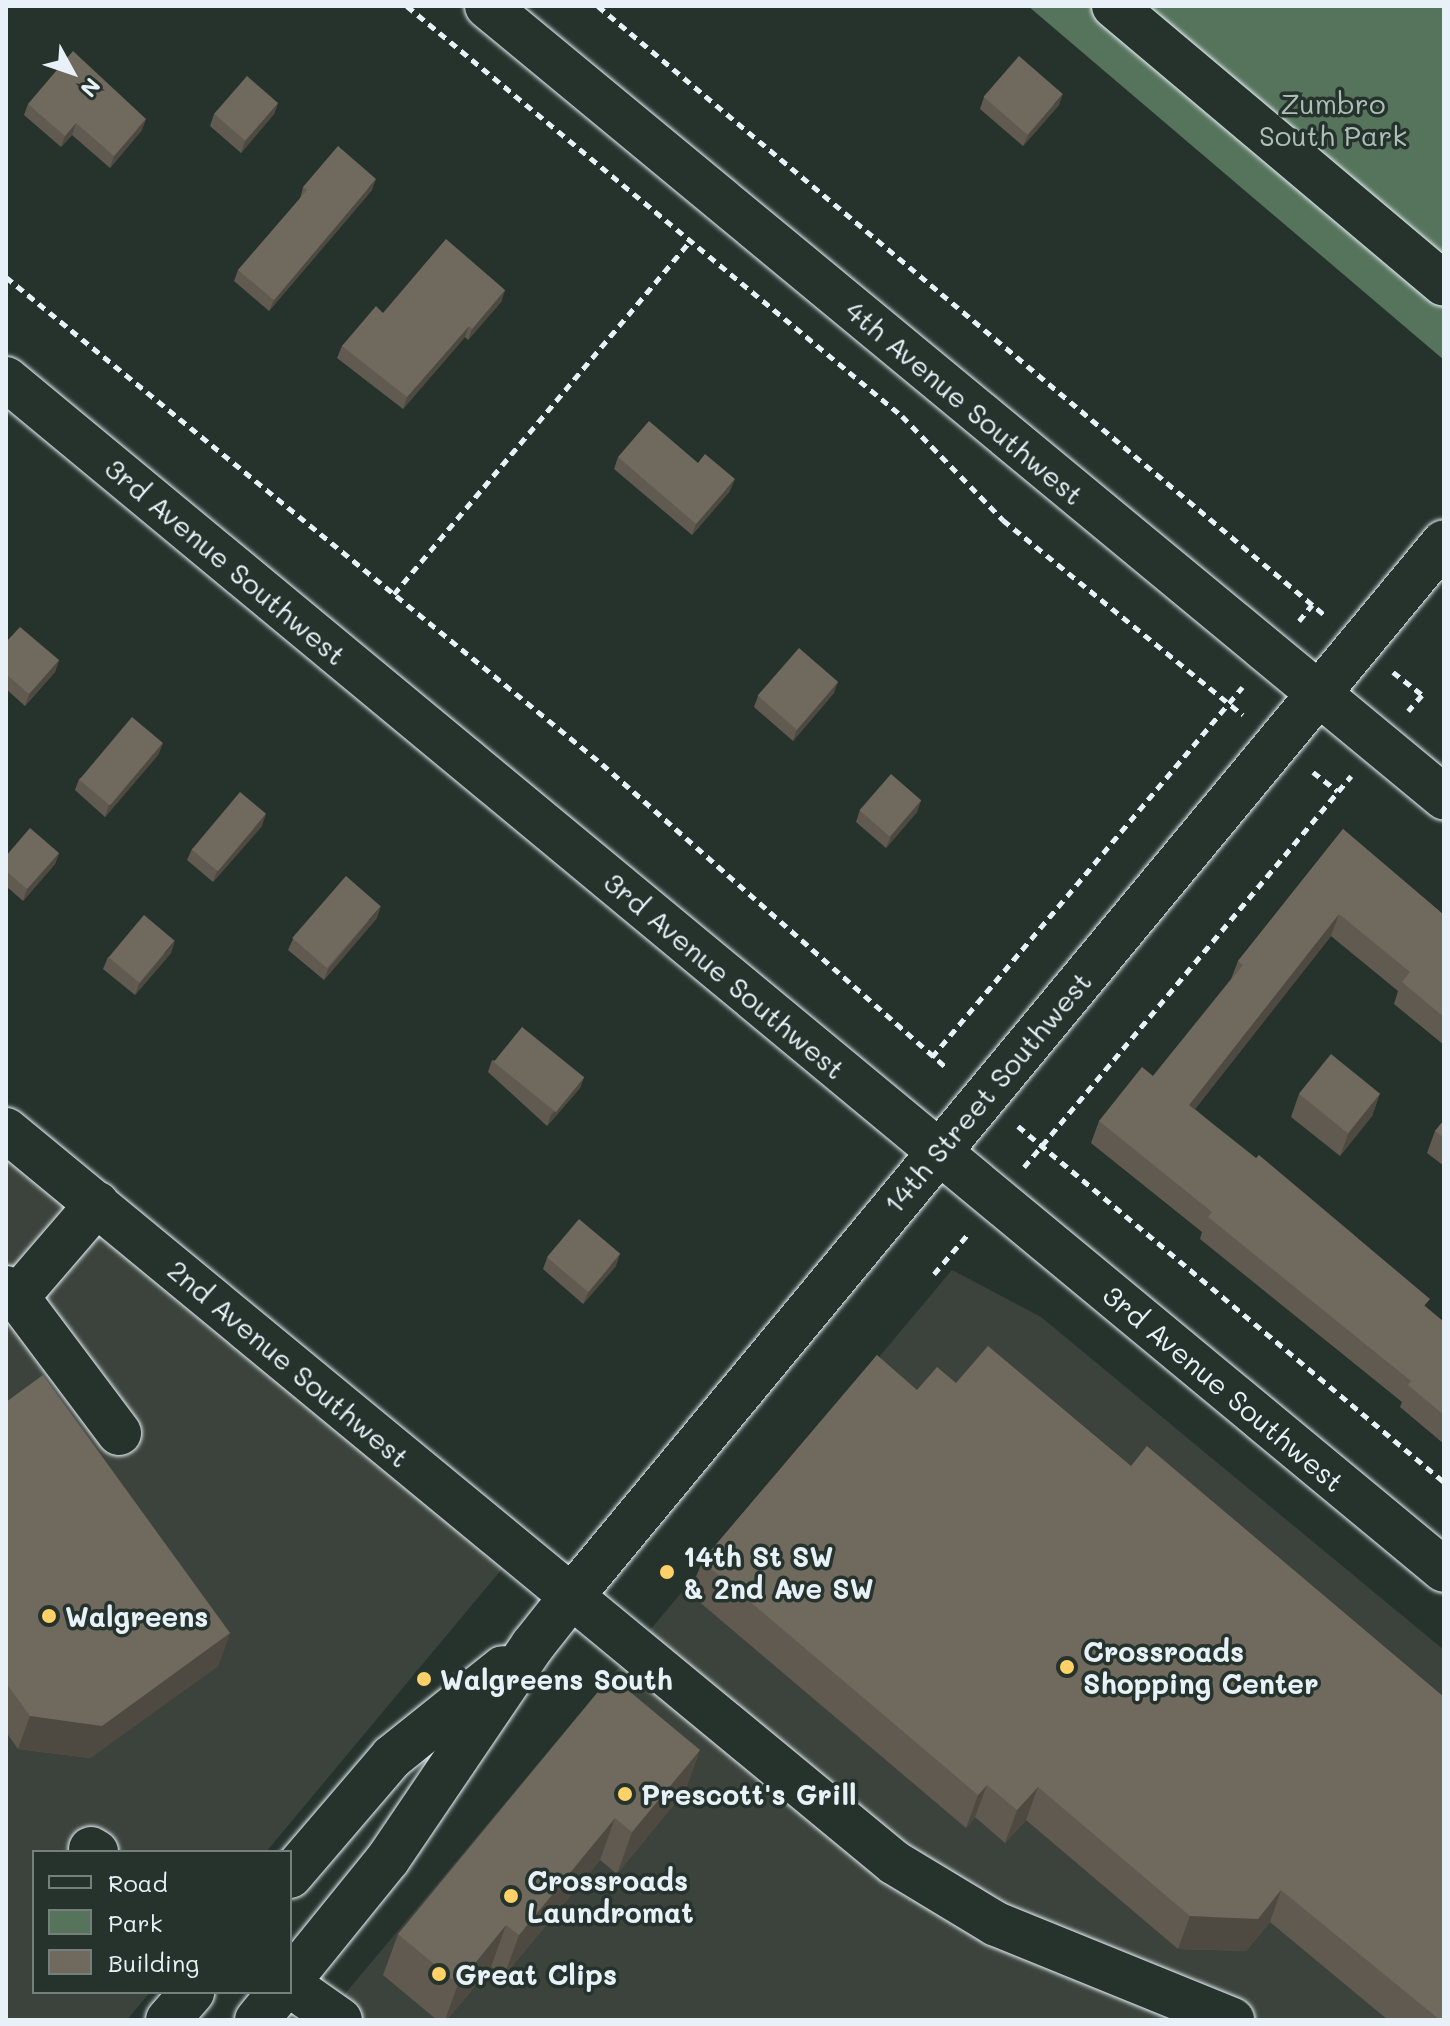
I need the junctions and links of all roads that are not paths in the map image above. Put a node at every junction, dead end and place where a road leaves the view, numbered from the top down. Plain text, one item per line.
1 (487, 6) edge
2 (1114, 6) edge
3 (1444, 284) edge
4 (6, 379) edge
5 (1444, 542) edge
6 (1320, 694) junction
7 (1444, 797) edge
8 (6, 1130) edge
9 (938, 1151) junction
10 (97, 1204) junction
11 (11, 1293) edge
12 (119, 1433) dead end
13 (1444, 1570) edge
14 (571, 1597) junction
15 (533, 1645) junction
16 (292, 1874) edge
17 (292, 1980) edge
18 (292, 1984) edge
19 (190, 1994) edge
20 (278, 1994) edge
21 (168, 2020) edge
22 (257, 2020) edge
23 (340, 2020) edge
24 (1232, 2020) edge

1 - 6 street, 4th Avenue Southwest
2 - 3 street
4 - 9 street, 3rd Avenue Southwest
5 - 6 street, 14th Street Southwest
6 - 7 street, 4th Avenue Southwest
6 - 9 street, 14th Street Southwest
8 - 10 street, 2nd Avenue Southwest
9 - 13 street, 3rd Avenue Southwest
9 - 14 street, 14th Street Southwest
10 - 11 street
10 - 14 street, 2nd Avenue Southwest
11 - 12 street
14 - 15 street, 14th Street Southwest
14 - 24 street, 2nd Avenue Southwest
15 - 16 street, 14th Street Southwest
15 - 17 street, 14th Street Southwest
18 - 23 street
19 - 21 street
20 - 22 street

